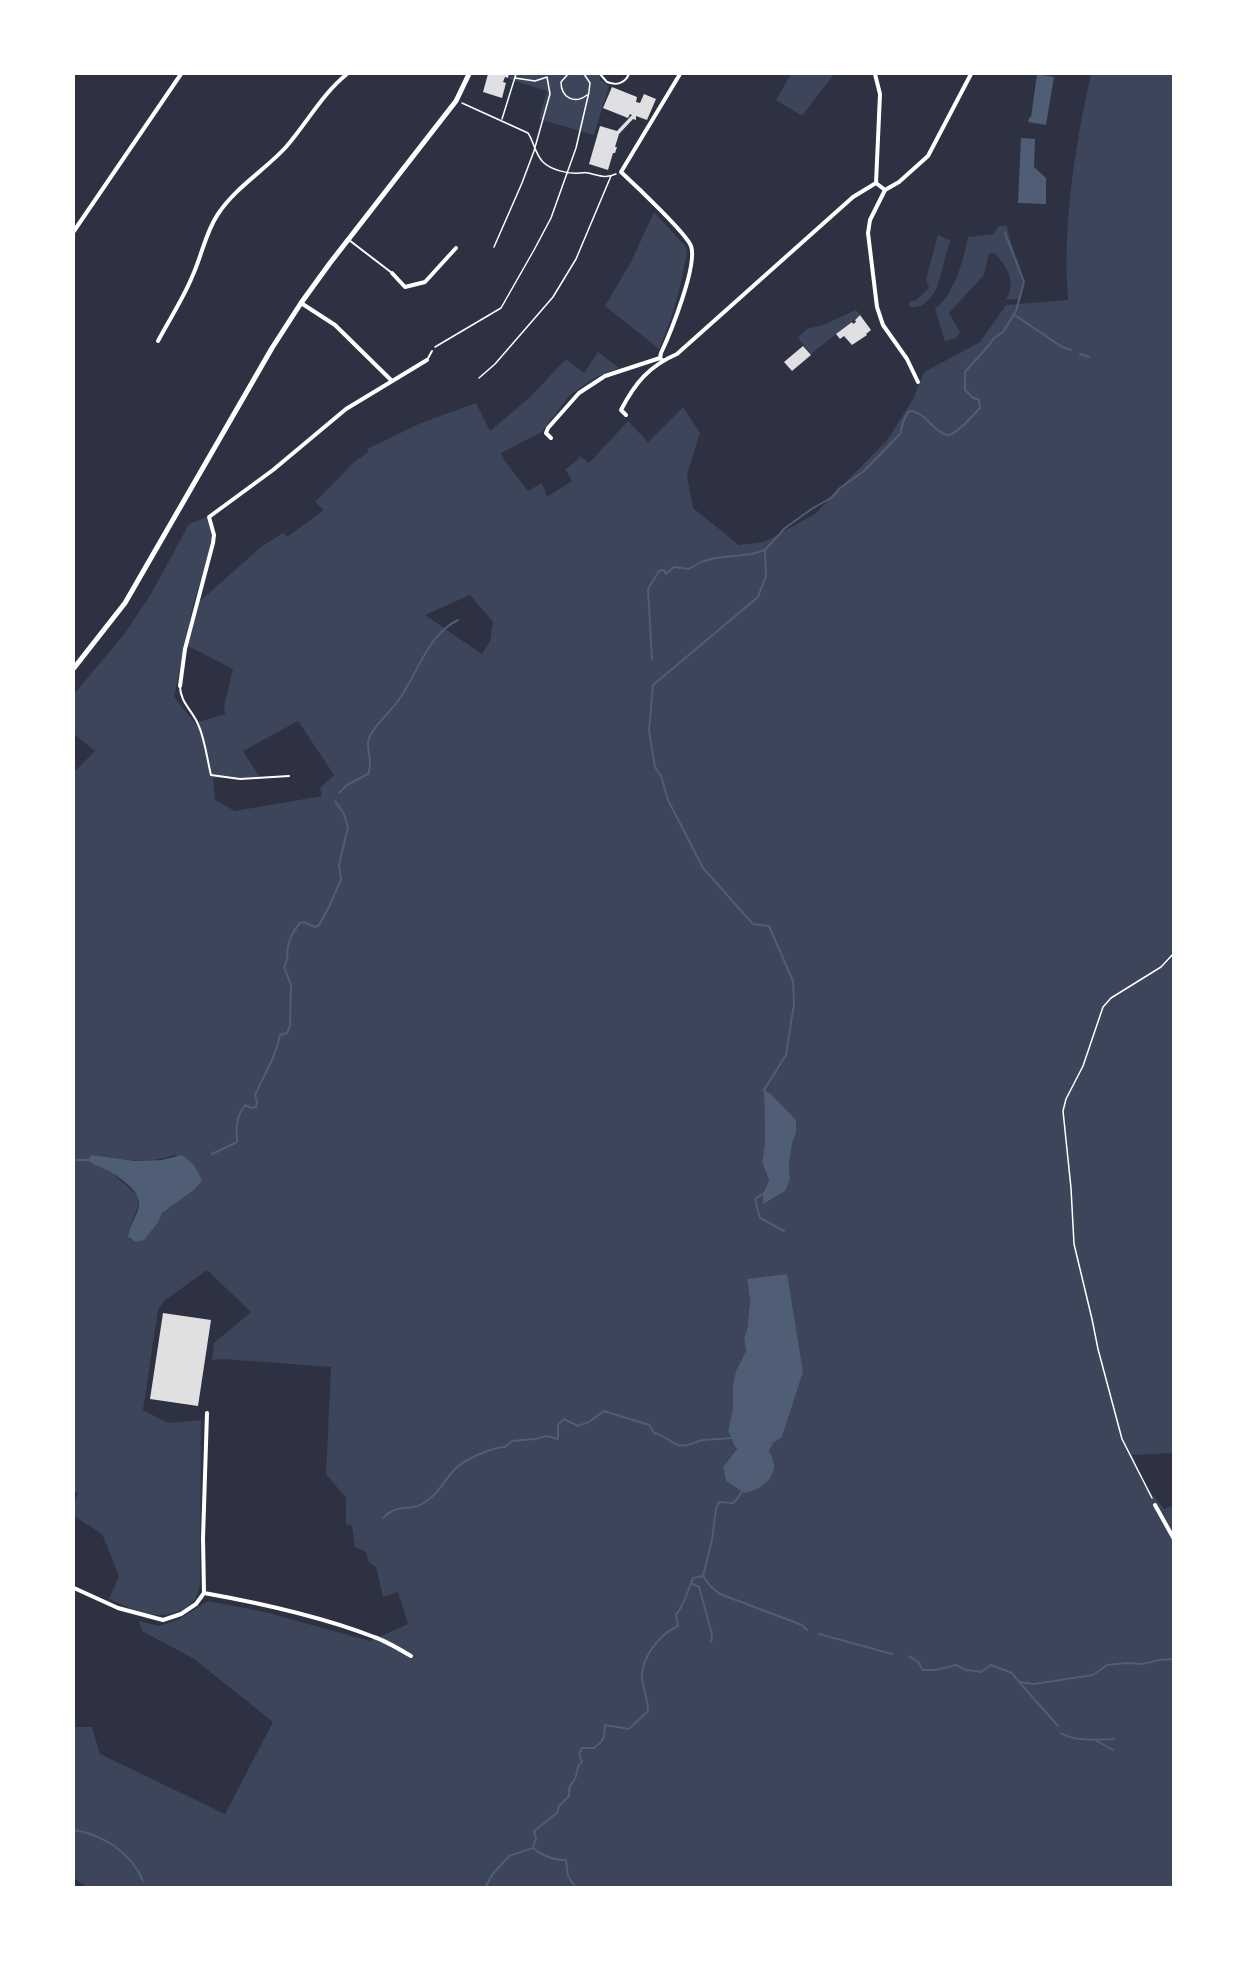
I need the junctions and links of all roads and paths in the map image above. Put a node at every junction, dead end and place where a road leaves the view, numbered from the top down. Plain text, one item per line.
1 (181, 74) edge
2 (347, 74) edge
3 (469, 74) edge
4 (516, 74) edge
5 (568, 74) edge
6 (584, 74) edge
7 (600, 74) edge
8 (629, 74) edge
9 (680, 74) edge
10 (875, 74) edge
11 (971, 74) edge
12 (515, 78) junction
13 (589, 92) junction
14 (456, 101) junction
15 (502, 120) junction
16 (535, 145) junction
17 (568, 173) junction
18 (876, 183) junction
19 (885, 190) junction
20 (74, 231) edge
21 (348, 239) junction
22 (494, 247) dead end
23 (456, 248) dead end
24 (392, 273) joint
25 (301, 303) junction
26 (158, 341) dead end
27 (432, 351) joint
28 (661, 359) junction
29 (427, 360) joint
30 (479, 378) dead end
31 (391, 380) junction
32 (918, 382) dead end
33 (626, 416) dead end
34 (551, 438) dead end
35 (74, 669) edge
36 (180, 686) joint
37 (289, 776) dead end
38 (1173, 953) edge
39 (207, 1413) dead end
40 (1155, 1505) joint
41 (1173, 1539) edge
42 (74, 1588) edge
43 (204, 1593) junction
44 (411, 1656) dead end

1 - 20 street
2 - 26 street
3 - 14 main road
4 - 12 path
5 - 13 path
6 - 13 path
7 - 8 lane
9 - 28 street
10 - 18 street
11 - 19 street
12 - 15 path
12 - 16 path
13 - 17 path
14 - 15 path
14 - 21 main road
15 - 16 path
16 - 17 path
16 - 22 path
17 - 27 path
17 - 30 path
18 - 19 street
18 - 28 street
19 - 32 street
21 - 24 lane
21 - 25 main road
23 - 24 street
25 - 31 street
25 - 35 main road
27 - 29 lane
28 - 33 street
28 - 34 street
29 - 31 street
31 - 36 street
36 - 37 lane
38 - 40 path
39 - 43 street
40 - 41 street
42 - 43 street
43 - 44 street

